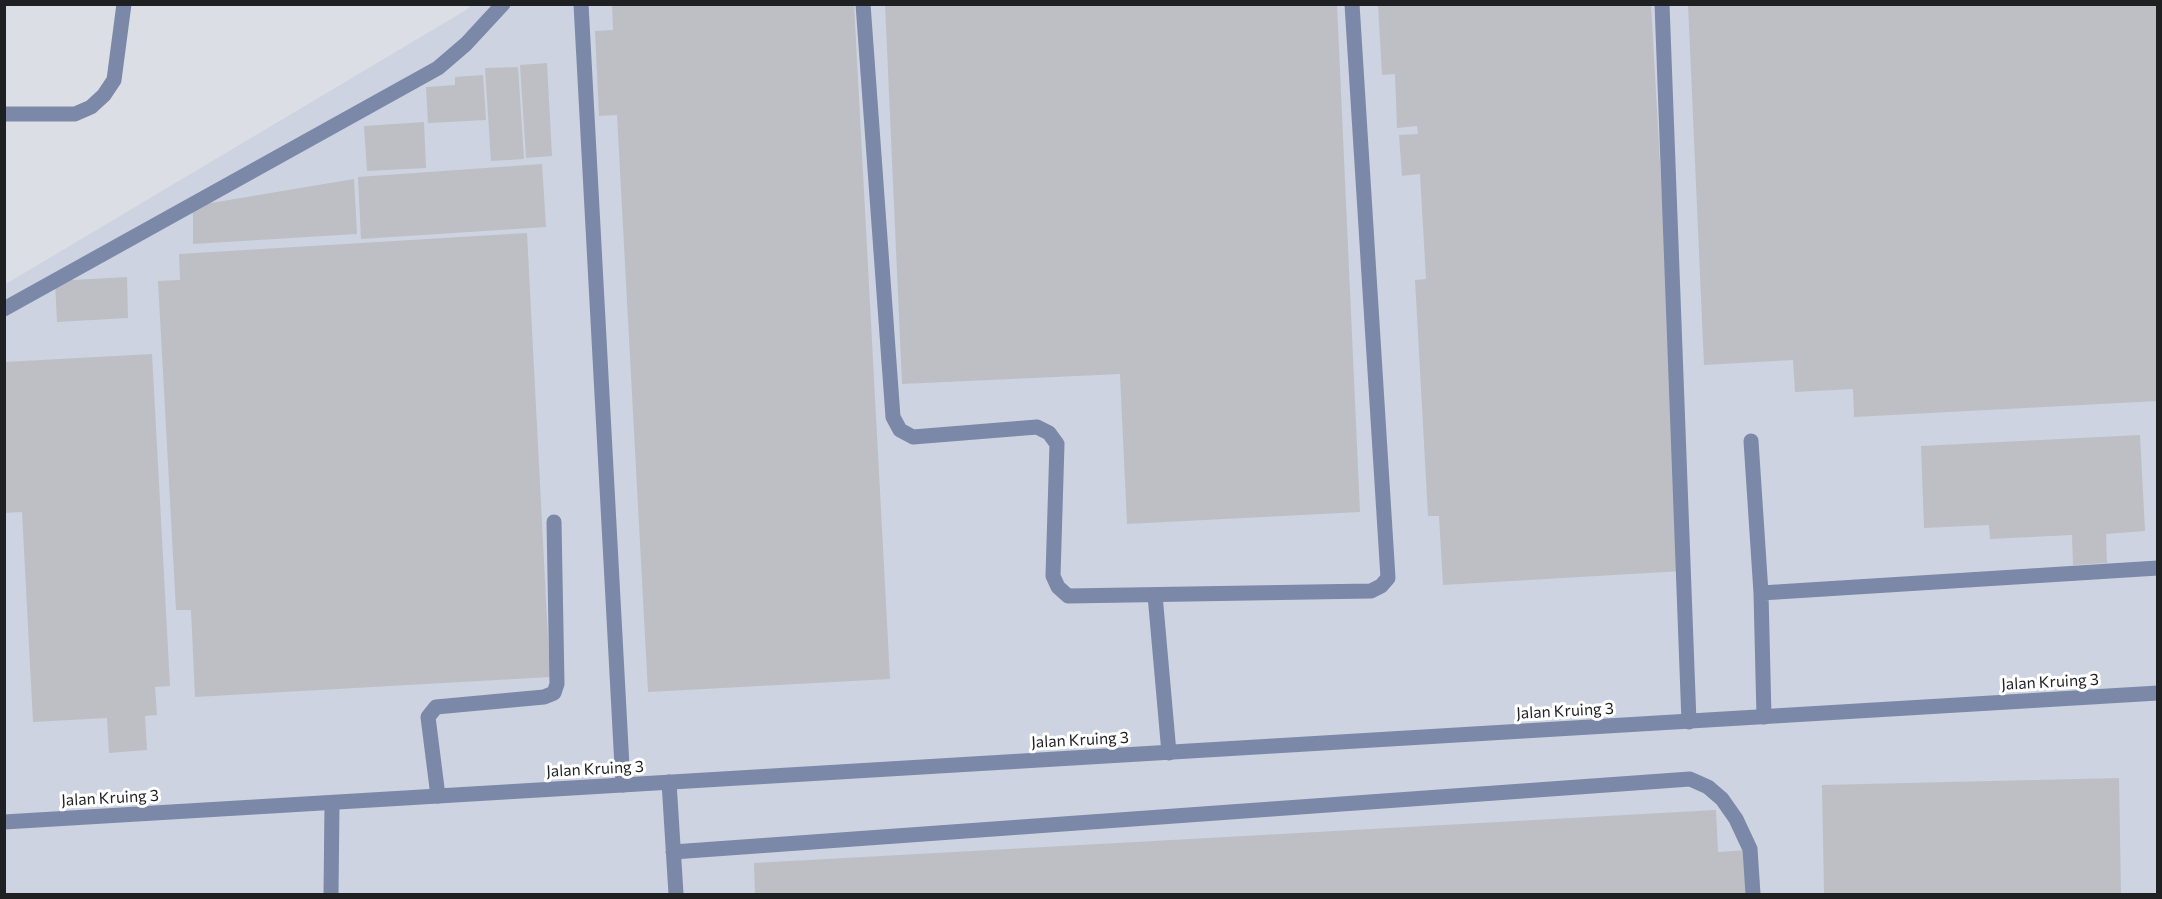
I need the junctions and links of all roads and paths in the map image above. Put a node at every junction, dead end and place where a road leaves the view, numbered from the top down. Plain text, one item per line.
1 (124, 4) edge
2 (503, 4) edge
3 (580, 4) edge
4 (863, 4) edge
5 (1352, 4) edge
6 (1662, 4) edge
7 (4, 114) edge
8 (4, 309) edge
9 (1751, 441) dead end
10 (554, 522) dead end
11 (2157, 568) edge
12 (1761, 593) junction
13 (1155, 595) junction
14 (2157, 693) edge
15 (1764, 717) junction
16 (1689, 722) junction
17 (1169, 753) junction
18 (669, 782) junction
19 (623, 785) junction
20 (438, 796) junction
21 (332, 803) junction
22 (4, 822) edge
23 (673, 852) junction
24 (331, 894) edge
25 (676, 894) edge
26 (1753, 894) edge

1 - 7 street
2 - 8 street
3 - 19 street
4 - 13 street
5 - 13 street
6 - 16 street
9 - 12 street
10 - 20 street
11 - 12 street
12 - 15 street
13 - 17 street
14 - 15 street, Jalan Kruing 3
15 - 16 street, Jalan Kruing 3
16 - 17 street, Jalan Kruing 3
17 - 18 street, Jalan Kruing 3
18 - 19 street, Jalan Kruing 3
18 - 23 street
19 - 20 street, Jalan Kruing 3
20 - 21 street, Jalan Kruing 3
21 - 22 street, Jalan Kruing 3
21 - 24 street
23 - 25 street
23 - 26 street

